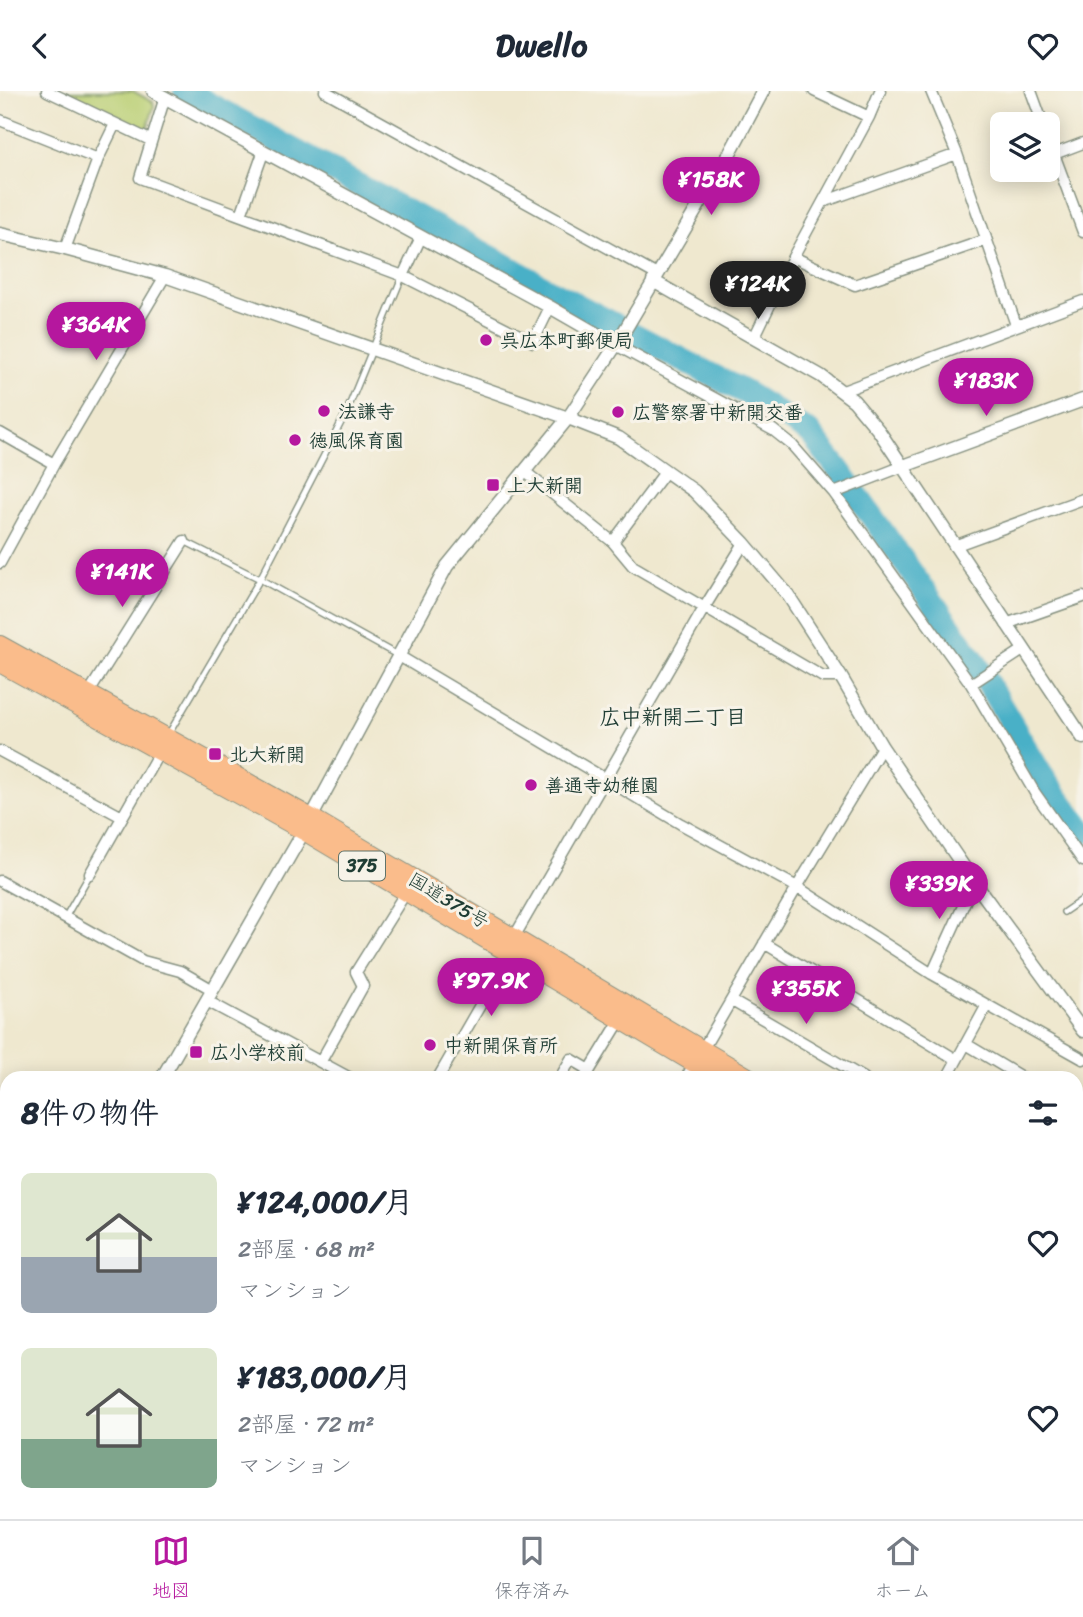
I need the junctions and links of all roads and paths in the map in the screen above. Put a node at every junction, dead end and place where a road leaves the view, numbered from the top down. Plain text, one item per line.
1 (47, 91) edge
2 (325, 91) edge
3 (763, 91) edge
4 (814, 91) edge
5 (880, 91) edge
6 (932, 91) edge
7 (1031, 91) edge
8 (159, 94) edge
9 (1039, 112) edge
10 (869, 117) junction
11 (0, 120) edge
12 (115, 124) junction
13 (150, 140) junction
14 (1083, 143) edge
15 (1060, 151) edge
16 (263, 153) junction
17 (957, 154) junction
18 (98, 159) junction
19 (1060, 169) edge
20 (823, 202) junction
21 (240, 215) junction
22 (1083, 232) edge
23 (0, 234) edge
24 (421, 237) junction
25 (986, 240) junction
26 (65, 249) junction
27 (793, 257) junction
28 (165, 276) junction
29 (403, 276) junction
30 (655, 278) junction
31 (1083, 301) edge
32 (550, 307) junction
33 (1016, 325) junction
34 (621, 335) junction
35 (754, 338) junction
36 (373, 350) junction
37 (843, 391) junction
38 (1083, 400) edge
39 (568, 418) junction
40 (0, 433) edge
41 (54, 464) junction
42 (901, 467) junction
43 (524, 471) junction
44 (666, 471) junction
45 (839, 490) junction
46 (1083, 499) edge
47 (184, 541) joint
48 (612, 542) junction
49 (744, 543) junction
50 (954, 546) junction
51 (0, 563) edge
52 (260, 579) junction
53 (1083, 597) edge
54 (704, 608) junction
55 (1006, 624) junction
56 (0, 645) edge
57 (1023, 650) junction
58 (399, 656) junction
59 (0, 663) edge
60 (841, 677) junction
61 (975, 681) junction
62 (88, 694) junction
63 (1083, 738) edge
64 (163, 745) junction
65 (882, 747) junction
66 (0, 751) edge
67 (605, 779) junction
68 (122, 817) junction
69 (307, 824) junction
70 (1083, 861) edge
71 (90, 874) joint
72 (0, 881) edge
73 (974, 882) junction
74 (797, 887) junction
75 (406, 892) junction
76 (1083, 899) edge
77 (1064, 912) dead end
78 (66, 916) junction
79 (764, 943) junction
80 (513, 944) junction
81 (932, 974) junction
82 (210, 996) junction
83 (732, 1001) junction
84 (987, 1005) junction
85 (621, 1019) junction
86 (1083, 1031) edge
87 (966, 1044) junction
88 (1083, 1059) edge
89 (957, 1060) junction
90 (321, 1061) junction
91 (695, 1064) edge
92 (166, 1071) edge
93 (339, 1071) edge
94 (444, 1071) edge
95 (564, 1071) edge
96 (584, 1071) edge
97 (589, 1071) edge
98 (722, 1071) edge
99 (852, 1071) edge
100 (951, 1071) edge
101 (1011, 1071) edge

1 - 12 street
2 - 30 street
3 - 30 street
4 - 10 street
5 - 10 street
6 - 17 street
7 - 9 street
8 - 13 street
8 - 16 street
10 - 20 street
11 - 18 street
12 - 13 street
12 - 18 street
13 - 21 street
14 - 15 street
16 - 21 street
16 - 24 street
17 - 20 street
17 - 25 street
18 - 26 street
19 - 22 street
20 - 27 street
21 - 29 street
23 - 26 street
24 - 29 street
24 - 32 street
25 - 27 street
25 - 33 street
26 - 28 street
27 - 35 street
28 - 36 street
28 - 41 street
29 - 32 street
29 - 36 lane
30 - 34 street
30 - 35 street
31 - 33 street
32 - 34 street
33 - 37 street
34 - 39 street
34 - 45 street
35 - 37 street
36 - 39 street
36 - 52 lane
37 - 42 street
38 - 42 street
39 - 43 street
39 - 44 street
40 - 41 street
41 - 51 street
42 - 45 street
42 - 50 street
43 - 48 street
43 - 58 street
44 - 48 street
44 - 49 street
45 - 61 street
46 - 50 street
47 - 52 lane
47 - 62 street
48 - 54 street
49 - 54 street
49 - 60 street
50 - 55 street
52 - 58 lane
52 - 64 lane
53 - 55 street
54 - 60 street
54 - 67 street
55 - 57 street
56 - 62 highway, 国道375号 / 375
57 - 61 street
57 - 63 street
58 - 67 street
58 - 69 street
59 - 64 highway, 国道375号 / 375
60 - 65 street
61 - 70 street
62 - 64 highway, 国道375号 / 375
64 - 68 street
64 - 69 highway, 国道375号 / 375
65 - 73 street
65 - 74 street
66 - 68 street
67 - 74 street
67 - 80 street
68 - 71 street
69 - 75 highway, 国道375号 / 375
69 - 80 highway, 国道375号 / 375
69 - 82 street
71 - 78 lane
72 - 78 street
73 - 81 street
73 - 86 street
74 - 79 street
74 - 81 street
75 - 80 highway, 国道375号 / 375
75 - 90 street
76 - 77 lane
78 - 82 street
79 - 83 street
79 - 89 street
80 - 85 highway, 国道375号 / 375
80 - 91 highway, 国道375号 / 375
80 - 94 street
81 - 84 street
82 - 90 street
82 - 92 street
83 - 91 street
83 - 99 street
84 - 87 street
84 - 88 street
85 - 91 highway, 国道375号 / 375
85 - 97 street
87 - 89 street
87 - 101 street
89 - 100 street
90 - 93 street
91 - 98 highway, 国道375号 / 375
95 - 96 street

